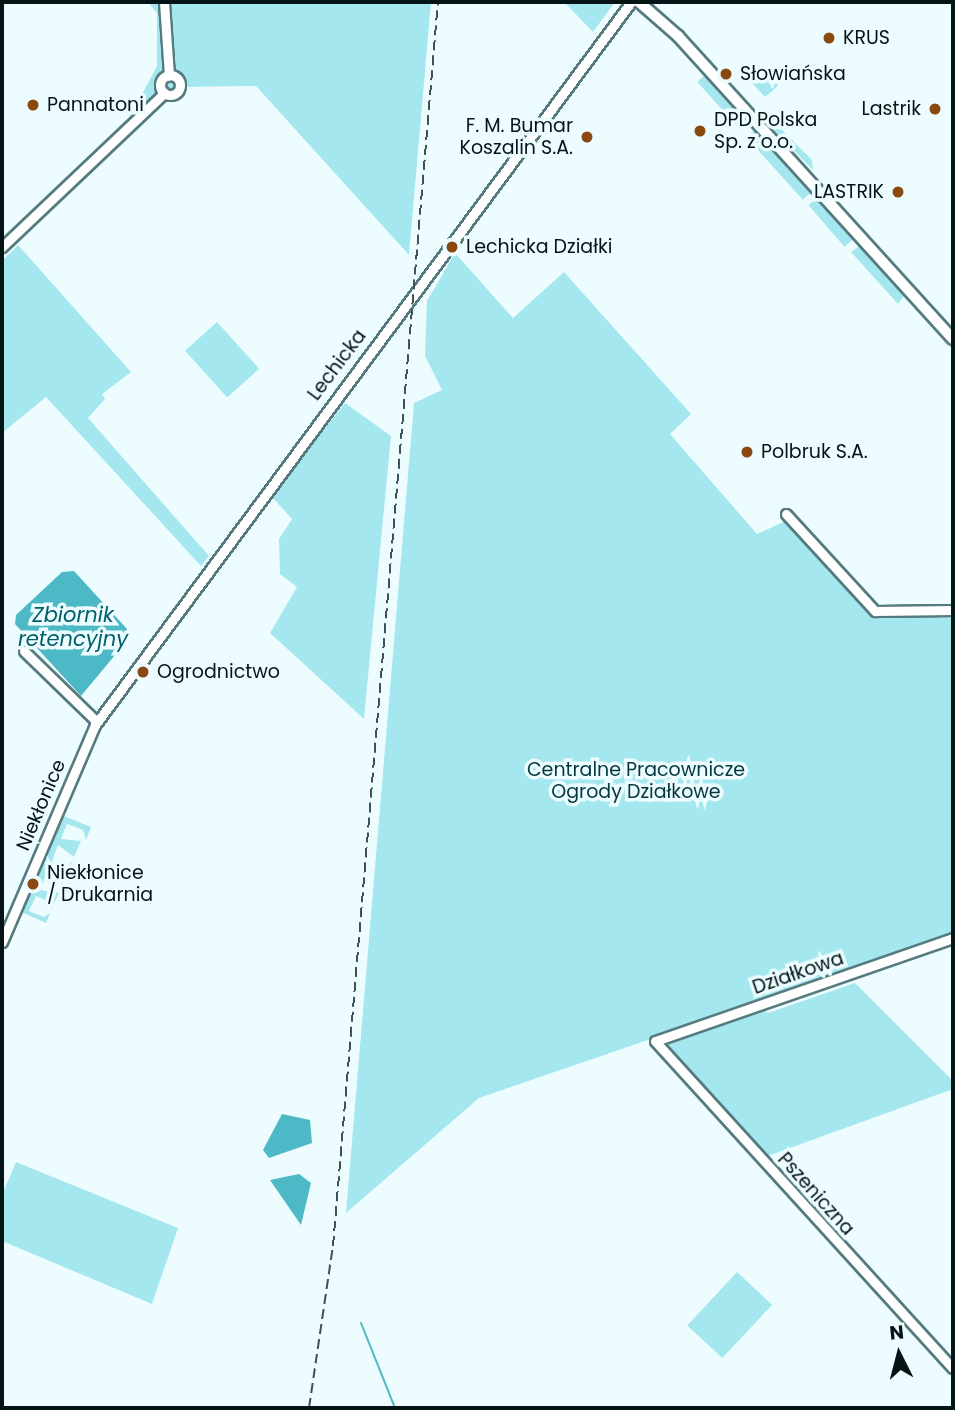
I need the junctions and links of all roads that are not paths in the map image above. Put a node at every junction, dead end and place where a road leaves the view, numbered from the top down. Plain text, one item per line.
1 (622, 2) edge
2 (631, 2) edge
3 (639, 2) edge
4 (651, 2) edge
5 (163, 4) edge
6 (605, 30) junction
7 (676, 34) junction
8 (169, 76) junction
9 (164, 93) junction
10 (2, 247) edge
11 (953, 340) edge
12 (786, 514) dead end
13 (953, 610) edge
14 (24, 651) dead end
15 (97, 722) junction
16 (953, 938) edge
17 (2, 942) edge
18 (655, 1041) joint
19 (953, 1368) edge

1 - 6 street, Lechicka
2 - 6 street, Lechicka
3 - 7 main road
4 - 7 main road
5 - 8 street
6 - 15 street, Lechicka
7 - 11 main road
8 - 9 street
8 - 9 street
9 - 10 street
12 - 13 street
14 - 15 street
15 - 17 street, Niekłonice
16 - 18 street, Działkowa
18 - 19 street, Pszeniczna

